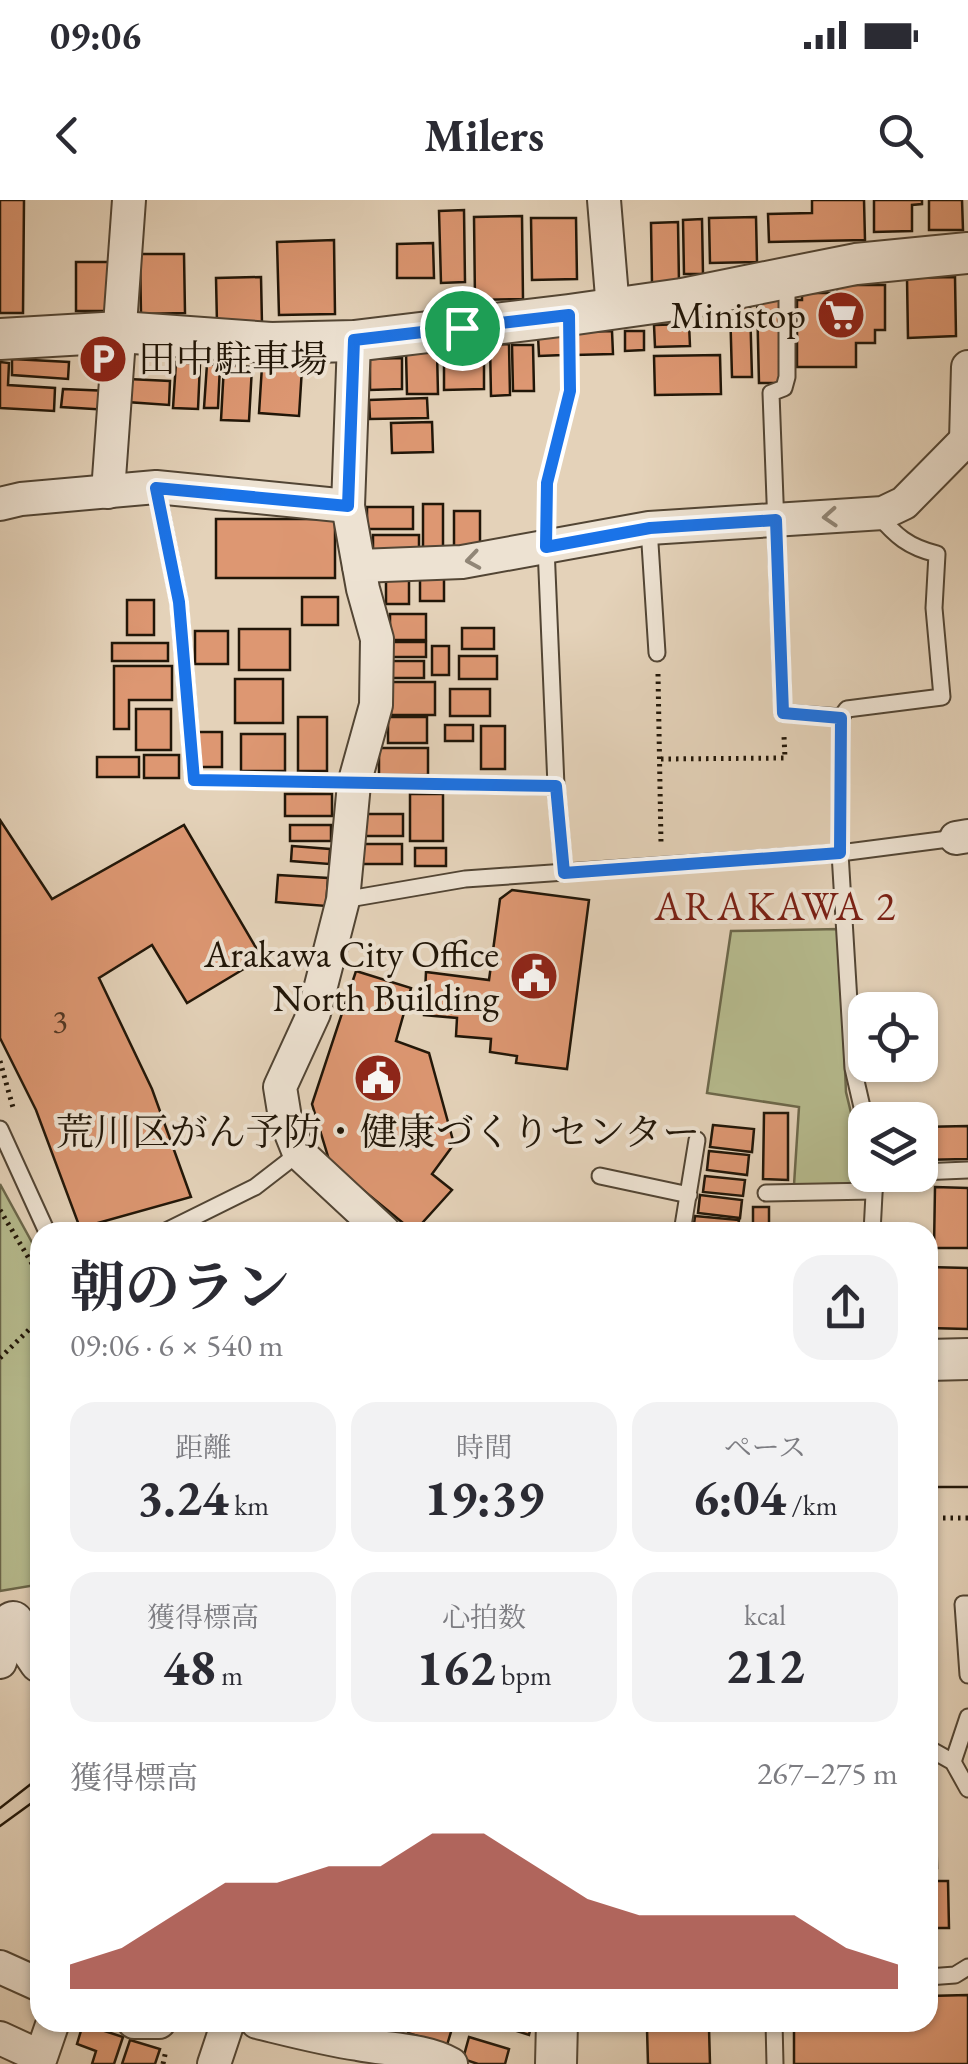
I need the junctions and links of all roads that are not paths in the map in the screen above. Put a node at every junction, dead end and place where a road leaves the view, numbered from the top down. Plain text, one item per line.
1 (130, 200) edge
2 (604, 200) edge
3 (968, 253) edge
4 (786, 277) junction
5 (614, 309) junction
6 (120, 332) junction
7 (0, 339) edge
8 (354, 340) junction
9 (968, 367) edge
10 (967, 439) edge
11 (156, 488) junction
12 (108, 492) junction
13 (0, 504) edge
14 (348, 506) junction
15 (877, 514) junction
16 (776, 520) junction
17 (650, 528) junction
18 (546, 547) junction
19 (359, 566) junction
20 (657, 653) road end
21 (841, 718) junction
22 (354, 784) junction
23 (556, 786) junction
24 (962, 837) edge
25 (840, 853) junction
26 (564, 873) junction
27 (343, 900) junction
28 (861, 1102) edge
29 (0, 1129) edge
30 (697, 1140) dead end
31 (299, 1153) junction
32 (968, 1170) edge
33 (938, 1171) edge
34 (600, 1176) dead end
35 (848, 1185) edge
36 (874, 1192) edge
37 (766, 1193) dead end
38 (688, 1196) junction
39 (42, 1222) edge
40 (184, 1222) edge
41 (373, 1222) edge
42 (684, 1222) edge
43 (873, 1222) edge
44 (938, 1360) edge
45 (968, 1360) edge
46 (966, 1602) edge
47 (18, 1620) edge
48 (30, 1643) edge
49 (0, 1662) edge
50 (968, 1675) edge
51 (968, 1717) edge
52 (938, 1754) edge
53 (953, 1762) junction
54 (968, 1788) edge
55 (968, 1967) edge
56 (0, 1968) edge
57 (938, 1976) edge
58 (30, 1980) edge
59 (50, 2032) edge
60 (225, 2032) edge
61 (287, 2032) edge
62 (557, 2032) edge
63 (774, 2032) edge
64 (0, 2038) edge
65 (356, 2054) edge
66 (444, 2062) edge
67 (214, 2064) edge
68 (556, 2064) edge
69 (775, 2064) edge

1 - 6 street
2 - 5 street
3 - 4 street
4 - 5 street
4 - 16 lane
5 - 8 street
6 - 7 street
6 - 8 street
6 - 12 street
8 - 14 street
9 - 10 street
10 - 15 street
11 - 12 street
11 - 14 street
11 - 22 lane
12 - 13 street
14 - 19 street
15 -> 16 street
15 - 21 lane
16 - 17 street
16 - 21 lane
17 - 18 street
17 - 20 lane
18 -> 19 street
18 - 23 lane
19 - 22 street
21 - 25 lane
22 - 23 lane
22 - 27 street
23 - 26 lane
24 - 25 lane
25 - 26 lane
25 - 28 lane
26 - 27 lane
27 - 31 street
29 - 39 lane
30 - 38 lane
31 - 40 lane
31 - 41 street
32 - 33 lane
34 - 38 lane
35 - 37 lane
36 - 43 lane
38 - 42 lane
44 - 45 street
46 - 50 lane
47 - 48 street
47 - 49 street
51 - 53 lane
52 - 53 lane
53 - 54 lane
55 - 57 lane
56 - 58 street
59 - 64 street
60 - 67 street
61 - 65 street
62 - 68 street
63 - 69 lane
65 - 66 street

